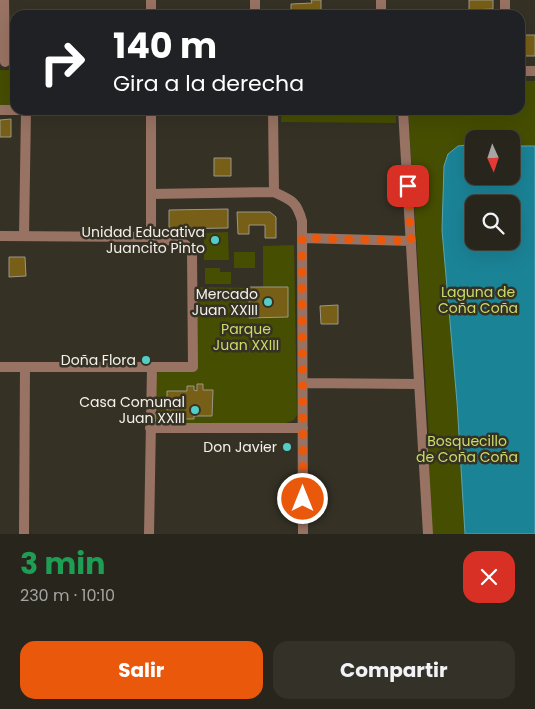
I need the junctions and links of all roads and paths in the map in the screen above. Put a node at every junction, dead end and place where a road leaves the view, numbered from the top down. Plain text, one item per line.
1 (4, 0) edge
2 (5, 62) dead end
3 (26, 115) edge
4 (151, 115) edge
5 (273, 115) edge
6 (403, 115) edge
7 (274, 192) junction
8 (151, 194) junction
9 (0, 236) edge
10 (24, 236) junction
11 (151, 236) junction
12 (302, 238) junction
13 (411, 241) junction
14 (0, 367) edge
15 (25, 367) junction
16 (152, 367) junction
17 (303, 383) junction
18 (419, 384) junction
19 (150, 428) junction
20 (303, 428) junction
21 (24, 534) edge
22 (149, 534) edge
23 (303, 534) edge
24 (428, 534) edge

1 - 2 street
3 - 10 street
4 - 8 street
5 - 7 street
6 - 13 street
7 - 8 street
7 - 12 street
8 - 11 street
9 - 10 street
10 - 11 street
11 - 16 street
12 - 13 street
12 - 17 street
13 - 18 street
14 - 15 street
15 - 16 street
15 - 21 street
16 - 19 street
17 - 18 street
17 - 20 street
18 - 24 street
19 - 20 street
19 - 22 street
20 - 23 street

